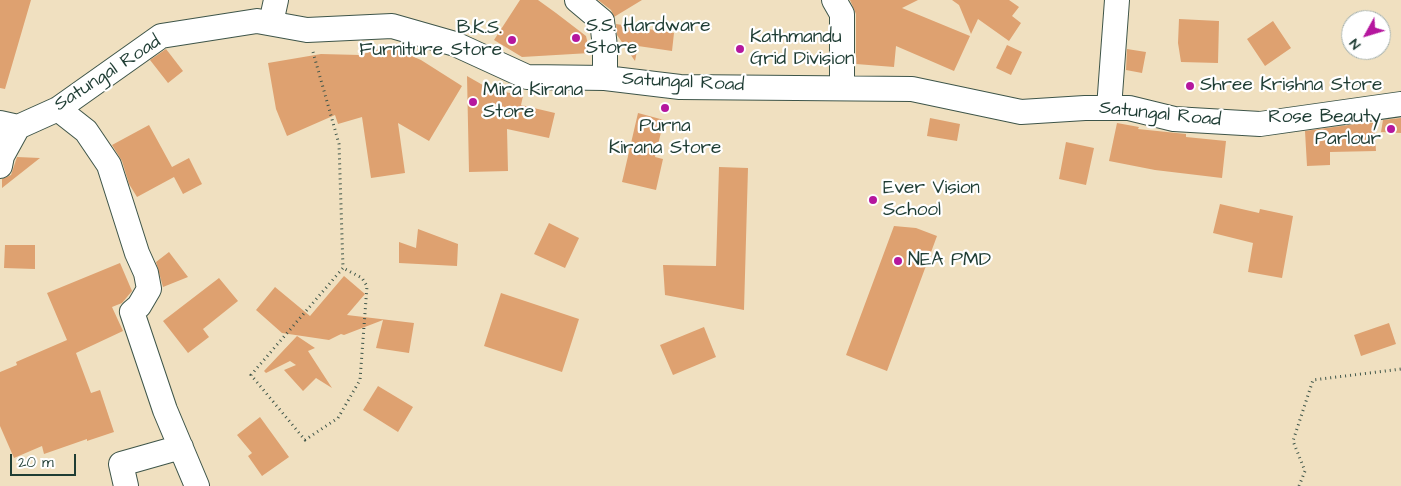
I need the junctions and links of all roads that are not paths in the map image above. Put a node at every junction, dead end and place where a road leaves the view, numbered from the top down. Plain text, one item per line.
1 (276, 0) edge
2 (834, 0) edge
3 (1117, 0) edge
4 (584, 2) edge
5 (271, 23) junction
6 (605, 78) junction
7 (842, 88) junction
8 (1401, 104) edge
9 (1109, 108) junction
10 (58, 109) junction
11 (9, 125) edge
12 (0, 166) edge
13 (181, 448) junction
14 (126, 486) edge
15 (197, 486) edge

1 - 5 street
2 - 7 street
3 - 9 street
4 - 6 street
5 - 6 street, Satungal Road
5 - 10 street, Satungal Road
6 - 7 street, Satungal Road
7 - 9 street, Satungal Road
8 - 9 street, Satungal Road
10 - 11 street, Satungal Road
10 - 13 street
11 - 12 street
13 - 14 street
13 - 15 street

